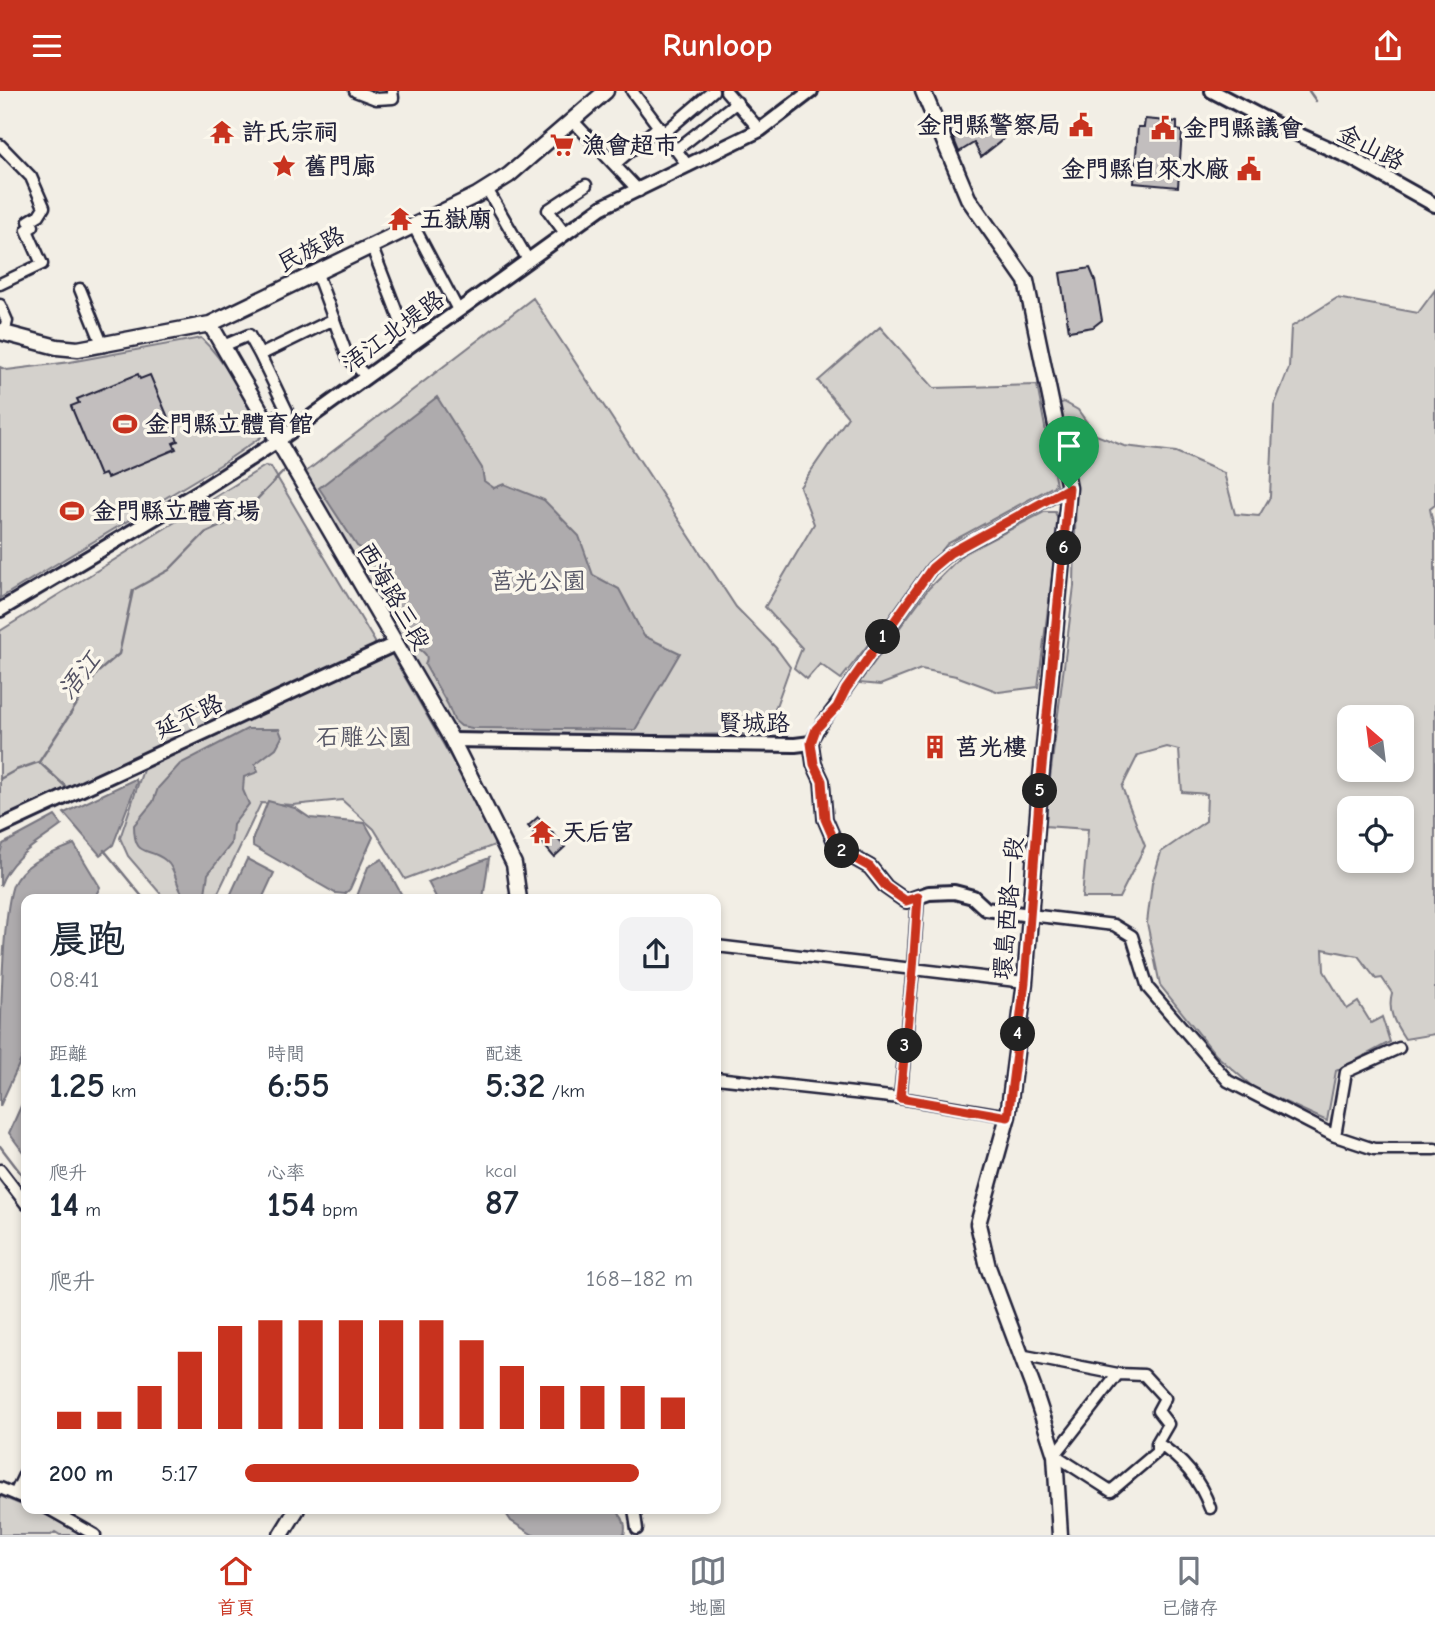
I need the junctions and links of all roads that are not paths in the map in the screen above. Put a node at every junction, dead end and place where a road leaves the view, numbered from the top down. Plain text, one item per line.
1 (355, 91) edge
2 (392, 91) edge
3 (606, 91) edge
4 (632, 91) edge
5 (713, 91) edge
6 (726, 91) edge
7 (811, 91) edge
8 (923, 91) edge
9 (1212, 91) edge
10 (737, 103) junction
11 (573, 121) junction
12 (661, 129) junction
13 (760, 130) junction
14 (0, 145) edge
15 (676, 150) junction
16 (615, 164) junction
17 (688, 166) junction
18 (586, 185) dead end
19 (487, 189) junction
20 (639, 191) junction
21 (1435, 205) edge
22 (414, 225) junction
23 (565, 233) junction
24 (371, 245) junction
25 (528, 260) junction
26 (316, 271) junction
27 (0, 283) edge
28 (80, 289) dead end
29 (0, 305) edge
30 (458, 310) junction
31 (334, 319) junction
32 (210, 324) junction
33 (2, 332) edge
34 (414, 342) junction
35 (103, 346) junction
36 (223, 346) junction
37 (260, 355) junction
38 (366, 376) junction
39 (268, 421) junction
40 (279, 440) junction
41 (1069, 488) junction
42 (0, 610) edge
43 (396, 644) junction
44 (453, 740) junction
45 (811, 743) junction
46 (0, 827) edge
47 (518, 894) edge
48 (918, 897) junction
49 (1030, 915) junction
50 (721, 947) edge
51 (913, 969) junction
52 (1025, 982) junction
53 (1399, 1048) dead end
54 (721, 1079) edge
55 (900, 1098) junction
56 (1008, 1117) junction
57 (1335, 1136) junction
58 (1435, 1149) edge
59 (0, 1170) edge
60 (21, 1197) edge
61 (1020, 1355) junction
62 (1118, 1374) junction
63 (1157, 1443) junction
64 (1055, 1455) junction
65 (21, 1481) edge
66 (0, 1487) edge
67 (15, 1494) junction
68 (21, 1497) edge
69 (1210, 1508) dead end
70 (58, 1514) edge
71 (294, 1514) edge
72 (635, 1514) edge
73 (638, 1529) dead end
74 (94, 1535) edge
75 (281, 1535) edge
76 (1060, 1535) edge

1 - 2 street
3 - 11 main road, 民族路
4 - 12 street
5 - 12 street
6 - 10 street
7 - 13 street, 浯江北堤路
8 - 41 main road, 環島西路一段
9 - 21 street, 金山路
10 - 13 street
10 - 15 street
11 - 16 street
11 - 19 main road, 民族路
12 - 15 street
12 - 16 street
13 - 17 street, 浯江北堤路
14 - 27 street
15 - 17 street
16 - 20 street
17 - 20 street, 浯江北堤路
18 - 23 street
19 - 22 main road, 民族路
19 - 25 street
20 - 23 street, 浯江北堤路
22 - 24 main road, 民族路
22 - 30 street
23 - 25 street, 浯江北堤路
24 - 26 main road, 民族路
24 - 34 street
25 - 30 street, 浯江北堤路
26 - 31 street
26 - 32 main road, 民族路
28 - 35 street
29 - 33 street
30 - 34 street, 浯江北堤路
31 - 37 street
31 - 38 street
32 - 35 main road, 民族路
32 - 36 main road, 西海路三段
33 - 35 main road, 民族路
34 - 38 street, 浯江北堤路
36 - 37 street
36 - 39 main road, 西海路三段
37 - 39 street
38 - 40 street, 浯江北堤路
39 - 40 main road, 西海路三段
40 - 42 street, 浯江北堤路
40 - 43 main road, 西海路三段
41 - 45 street
41 - 49 main road, 環島西路一段
43 - 44 main road, 西海路三段
43 - 46 street, 延平路
44 - 45 street, 賢城路
44 - 47 main road, 西海路三段
45 - 48 street, 賢城路
48 - 49 street, 賢城路
48 - 51 street
49 - 52 main road, 環島西路一段
49 - 57 street
50 - 51 street
51 - 52 street
51 - 55 street
52 - 56 main road, 環島西路一段
53 - 57 street
54 - 55 street
55 - 56 street
56 - 61 main road, 環島西路一段
57 - 58 street
59 - 60 street
61 - 62 street
61 - 64 main road, 環島西路一段
62 - 63 street
62 - 64 street
63 - 64 street
63 - 69 street
64 - 76 main road, 環島西路一段
65 - 67 street
66 - 67 street
67 - 68 street
70 - 74 street
71 - 75 main road
72 - 73 street

